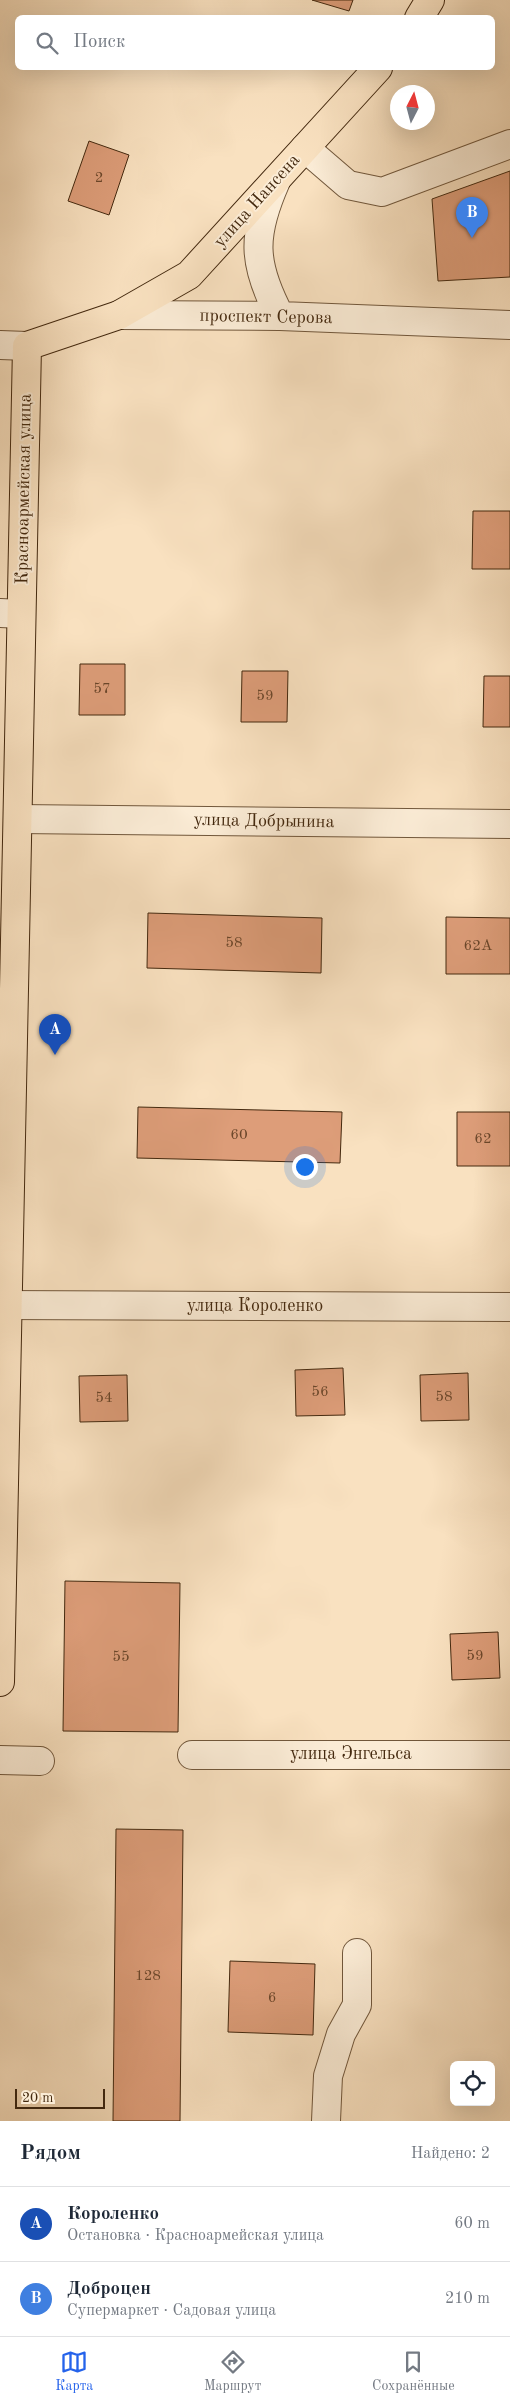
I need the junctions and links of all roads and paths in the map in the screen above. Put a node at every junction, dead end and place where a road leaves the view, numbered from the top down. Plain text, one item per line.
1 (430, 0) edge
2 (421, 15) edge
3 (376, 70) edge
4 (510, 144) edge
5 (305, 148) junction
6 (276, 181) junction
7 (119, 316) junction
8 (280, 316) junction
9 (510, 324) edge
10 (0, 345) edge
11 (27, 346) junction
12 (10, 614) edge
13 (18, 819) junction
14 (510, 824) edge
15 (3, 1305) edge
16 (510, 1307) edge
17 (0, 1682) edge
18 (192, 1755) dead end
19 (510, 1755) edge
20 (0, 1760) edge
21 (40, 1761) dead end
22 (357, 1954) dead end
23 (326, 2121) edge

1 - 2 main road
3 - 5 main road, улица Нансена
4 - 5 street
5 - 6 main road, улица Нансена
6 - 7 main road, улица Нансена
6 - 8 street
7 - 8 street, проспект Серова
7 - 11 main road, проспект Серова
8 - 9 street, проспект Серова
10 - 11 street
11 - 12 main road, Красноармейская улица
12 - 13 main road, Красноармейская улица
13 - 14 street, улица Добрынина
13 - 15 main road, Красноармейская улица
15 - 16 street, улица Короленко
15 - 17 main road, Красноармейская улица
18 - 19 street, улица Энгельса
20 - 21 street
22 - 23 street

